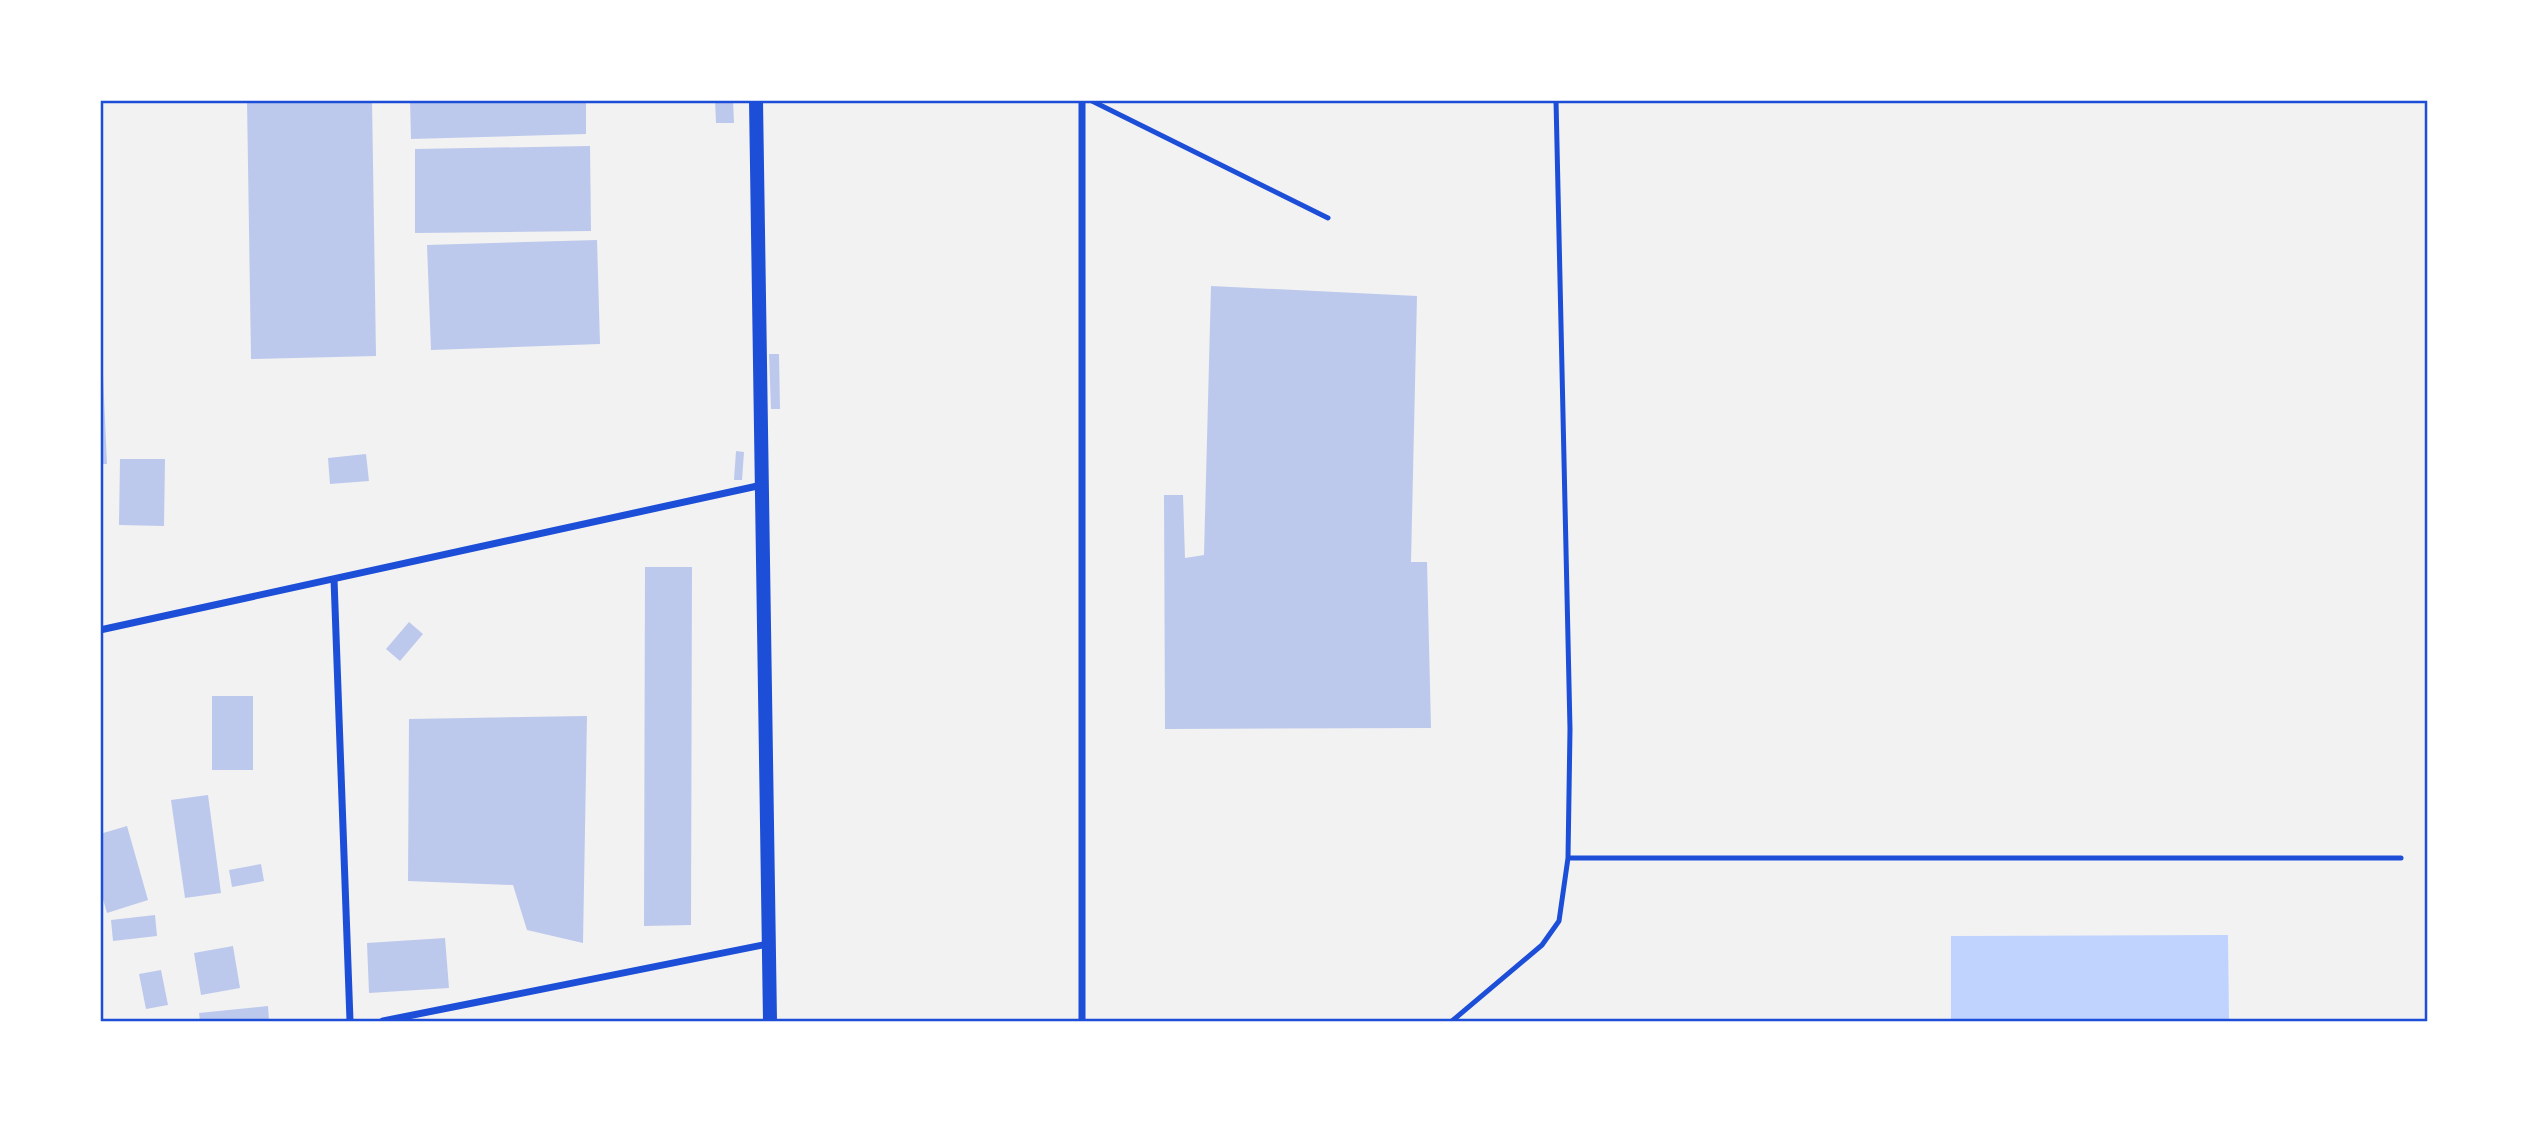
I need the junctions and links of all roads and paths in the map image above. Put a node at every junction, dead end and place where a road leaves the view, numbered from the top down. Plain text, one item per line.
1 (756, 100) edge
2 (1082, 100) edge
3 (1090, 100) edge
4 (1556, 100) edge
5 (1328, 218) dead end
6 (762, 484) junction
7 (334, 579) junction
8 (100, 630) edge
9 (1568, 858) junction
10 (2401, 858) dead end
11 (769, 944) junction
12 (351, 1021) edge
13 (383, 1021) edge
14 (770, 1021) edge
15 (1082, 1021) edge
16 (1452, 1021) edge

1 - 6 main road
2 - 15 street
3 - 5 lane
4 - 9 lane
6 - 7 street
6 - 11 main road
7 - 8 street
7 - 12 street
9 - 10 lane
9 - 16 lane
11 - 13 street
11 - 14 main road

